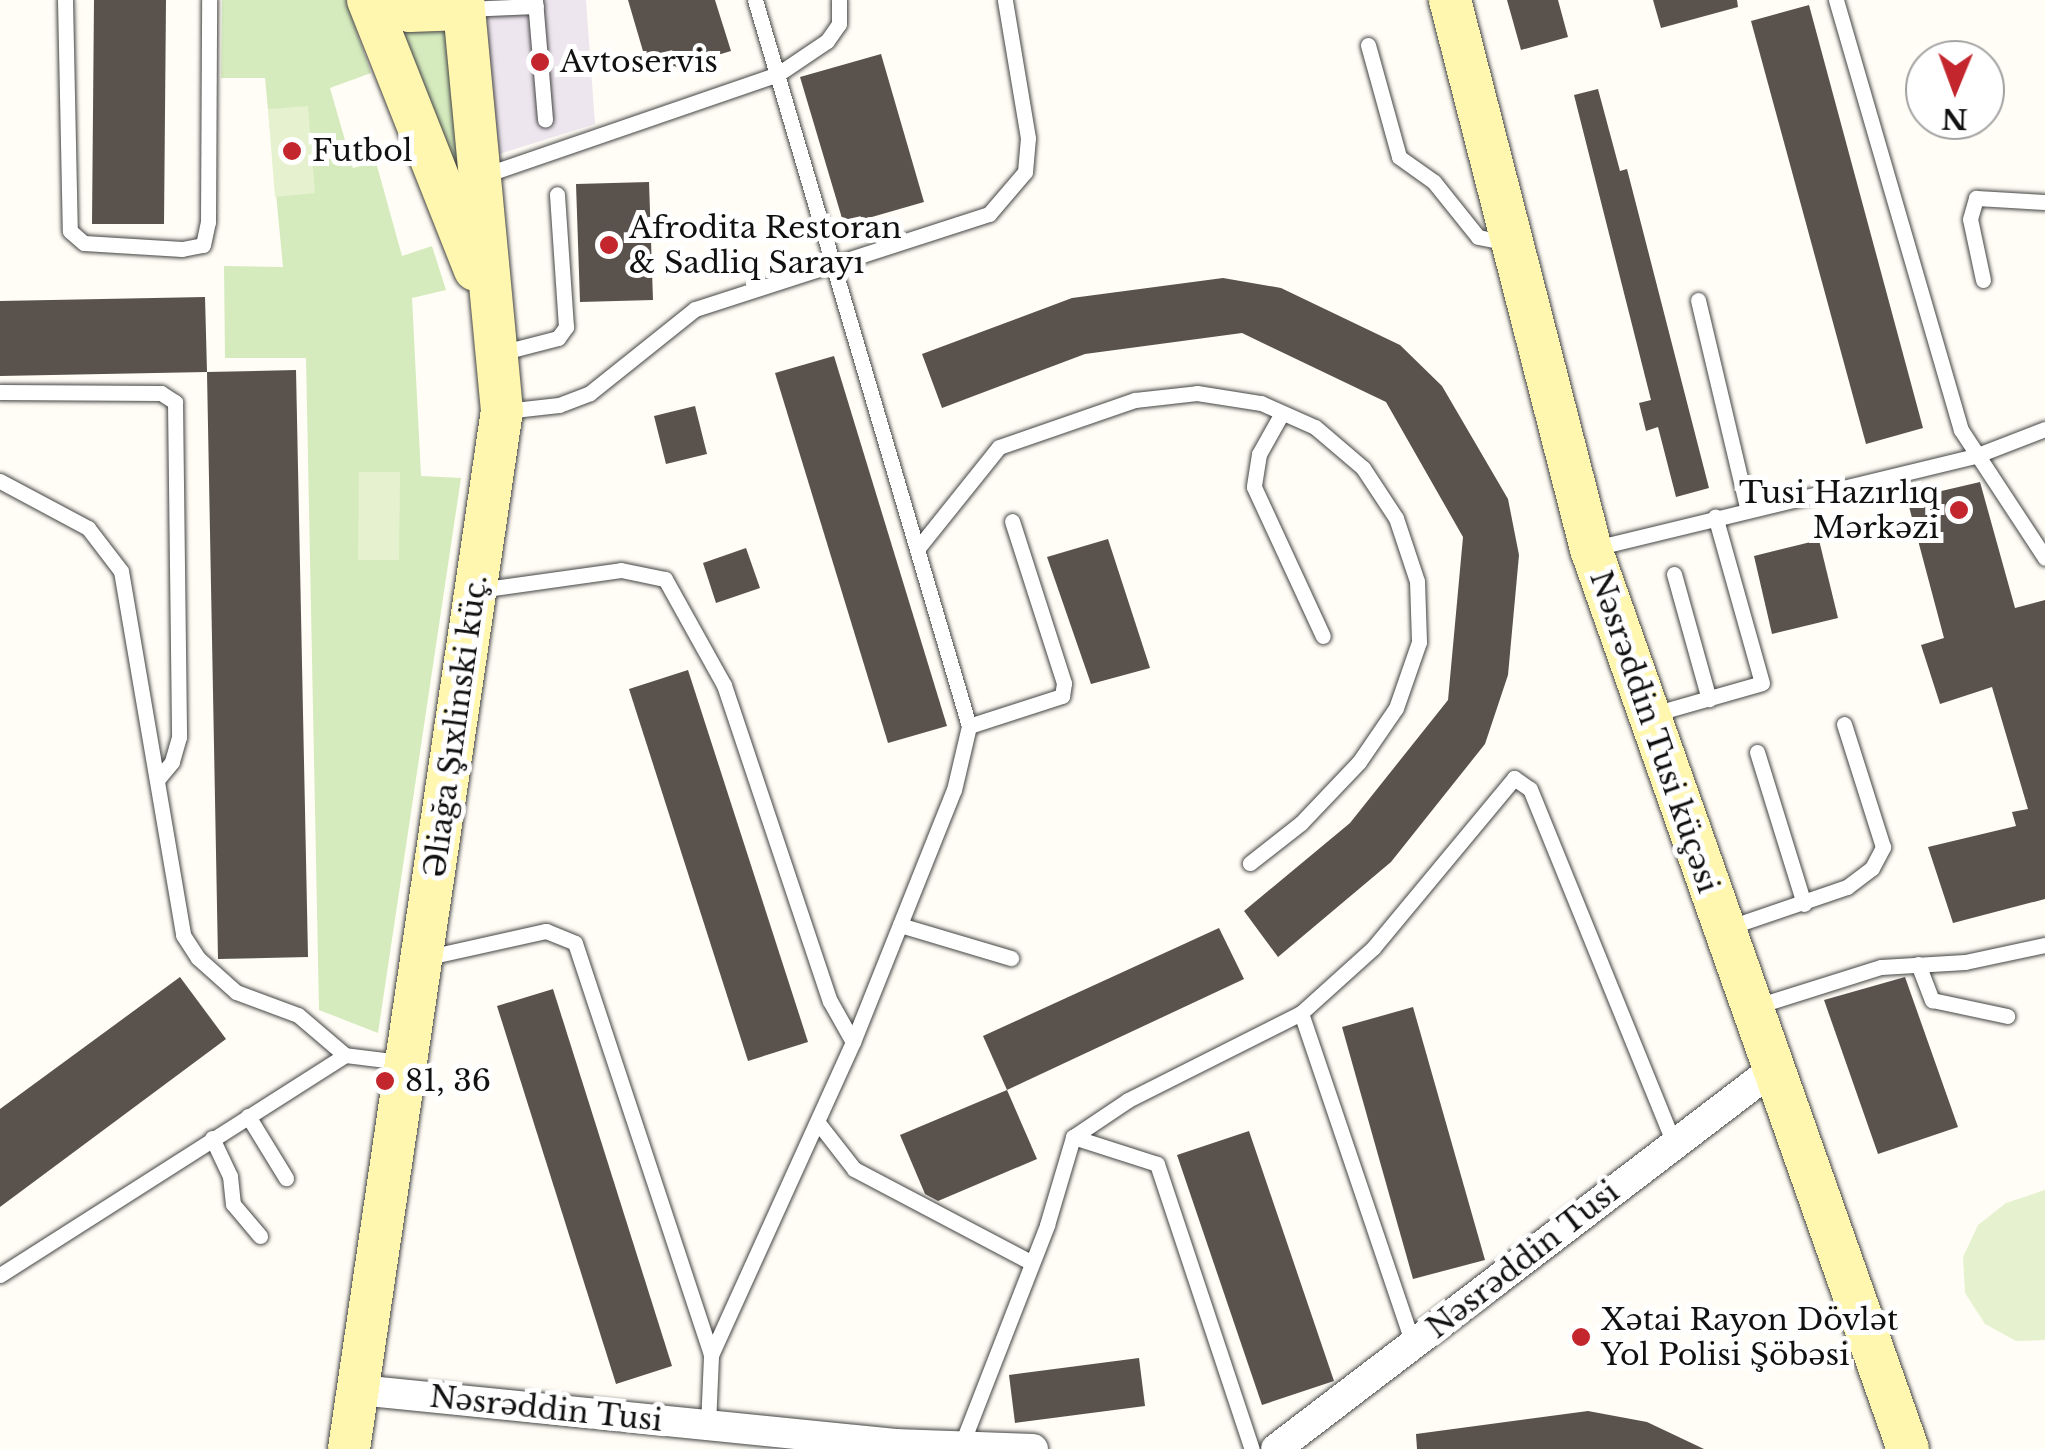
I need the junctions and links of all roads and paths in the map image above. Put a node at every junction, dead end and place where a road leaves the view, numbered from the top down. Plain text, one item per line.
1 (64, 0) edge
2 (209, 0) edge
3 (368, 0) edge
4 (385, 0) edge
5 (755, 0) edge
6 (840, 0) edge
7 (1450, 0) edge
8 (1836, 0) edge
9 (1010, 1) edge
10 (536, 3) edge
11 (463, 4) edge
12 (1368, 45) dead end
13 (778, 74) junction
14 (545, 120) dead end
15 (478, 178) junction
16 (557, 194) dead end
17 (2045, 202) edge
18 (1512, 244) junction
19 (830, 265) junction
20 (1983, 280) dead end
21 (1698, 300) dead end
22 (491, 307) junction
23 (500, 353) junction
24 (0, 392) edge
25 (502, 411) junction
26 (1282, 412) junction
27 (2045, 429) edge
28 (1975, 456) junction
29 (0, 481) edge
30 (1747, 507) junction
31 (1714, 516) junction
32 (1012, 520) dead end
33 (918, 548) junction
34 (1591, 549) junction
35 (2045, 558) edge
36 (1674, 574) dead end
37 (475, 590) junction
38 (1323, 636) dead end
39 (1709, 699) junction
40 (1649, 715) junction
41 (1844, 724) dead end
42 (969, 726) junction
43 (1757, 752) dead end
44 (157, 780) junction
45 (1250, 863) dead end
46 (1804, 904) junction
47 (900, 924) junction
48 (1723, 929) junction
49 (2045, 945) edge
50 (424, 958) junction
51 (1011, 958) dead end
52 (1918, 964) junction
53 (1750, 1008) junction
54 (1301, 1013) junction
55 (2007, 1016) dead end
56 (853, 1042) junction
57 (345, 1054) junction
58 (408, 1064) junction
59 (1772, 1070) junction
60 (248, 1116) junction
61 (819, 1124) junction
62 (1073, 1137) junction
63 (212, 1138) junction
64 (1673, 1142) junction
65 (286, 1178) dead end
66 (260, 1236) dead end
67 (1032, 1264) junction
68 (0, 1275) edge
69 (1414, 1346) junction
70 (711, 1355) junction
71 (358, 1390) junction
72 (708, 1425) junction
73 (962, 1446) junction
74 (348, 1449) edge
75 (1033, 1449) edge
76 (1252, 1449) edge
77 (1276, 1449) edge
78 (1908, 1449) edge

1 - 2 lane
3 - 22 main road
4 - 11 main road
5 - 13 lane
6 - 13 lane
7 - 18 main road, Nəsrəddin Tusi küçəsi
8 - 28 lane
9 - 19 lane
10 - 11 lane
10 - 14 lane
11 - 15 main road, Əliağa Şıxlinski küç.
12 - 18 lane
13 - 15 lane
13 - 19 lane
15 - 22 main road, Əliağa Şıxlinski küç.
16 - 23 lane
17 - 20 lane
18 - 34 main road, Nəsrəddin Tusi küçəsi
19 - 25 lane
19 - 33 lane
21 - 30 lane
22 - 23 main road, Əliağa Şıxlinski küç.
23 - 25 main road, Əliağa Şıxlinski küç.
24 - 44 lane
25 - 37 main road, Əliağa Şıxlinski küç.
26 - 33 lane
26 - 38 lane
26 - 45 lane
27 - 28 lane
28 - 30 lane
28 - 35 lane
29 - 44 lane
30 - 31 lane
31 - 34 lane
31 - 39 lane
32 - 42 lane
33 - 42 lane
34 - 40 main road, Nəsrəddin Tusi küçəsi
36 - 39 lane
37 - 50 main road, Əliağa Şıxlinski küç.
37 - 56 lane
39 - 40 lane
40 - 48 main road, Nəsrəddin Tusi küçəsi
41 - 46 lane
42 - 47 lane
43 - 46 lane
44 - 57 lane
46 - 48 lane
47 - 51 lane
47 - 56 lane
48 - 53 main road, Nəsrəddin Tusi küçəsi
49 - 52 lane
50 - 58 main road, Əliağa Şıxlinski küç.
50 - 70 lane
52 - 53 lane
52 - 55 lane
53 - 59 main road, Nəsrəddin Tusi küçəsi
54 - 62 lane
54 - 64 lane
54 - 69 lane
56 - 61 lane
57 - 58 lane
57 - 60 lane
58 - 71 main road, Əliağa Şıxlinski küç.
59 - 64 street, Nəsrəddin Tusi
59 - 78 main road, Nəsrəddin Tusi küçəsi
60 - 63 lane
60 - 65 lane
61 - 67 lane
61 - 70 lane
62 - 67 lane
62 - 76 lane
63 - 66 lane
63 - 68 lane
64 - 69 street, Nəsrəddin Tusi
67 - 73 lane
69 - 77 street, Nəsrəddin Tusi
70 - 72 lane
71 - 72 street, Nəsrəddin Tusi
71 - 74 main road, Əliağa Şıxlinski küç.
72 - 73 street, Nəsrəddin Tusi
73 - 75 street, Nəsrəddin Tusi

